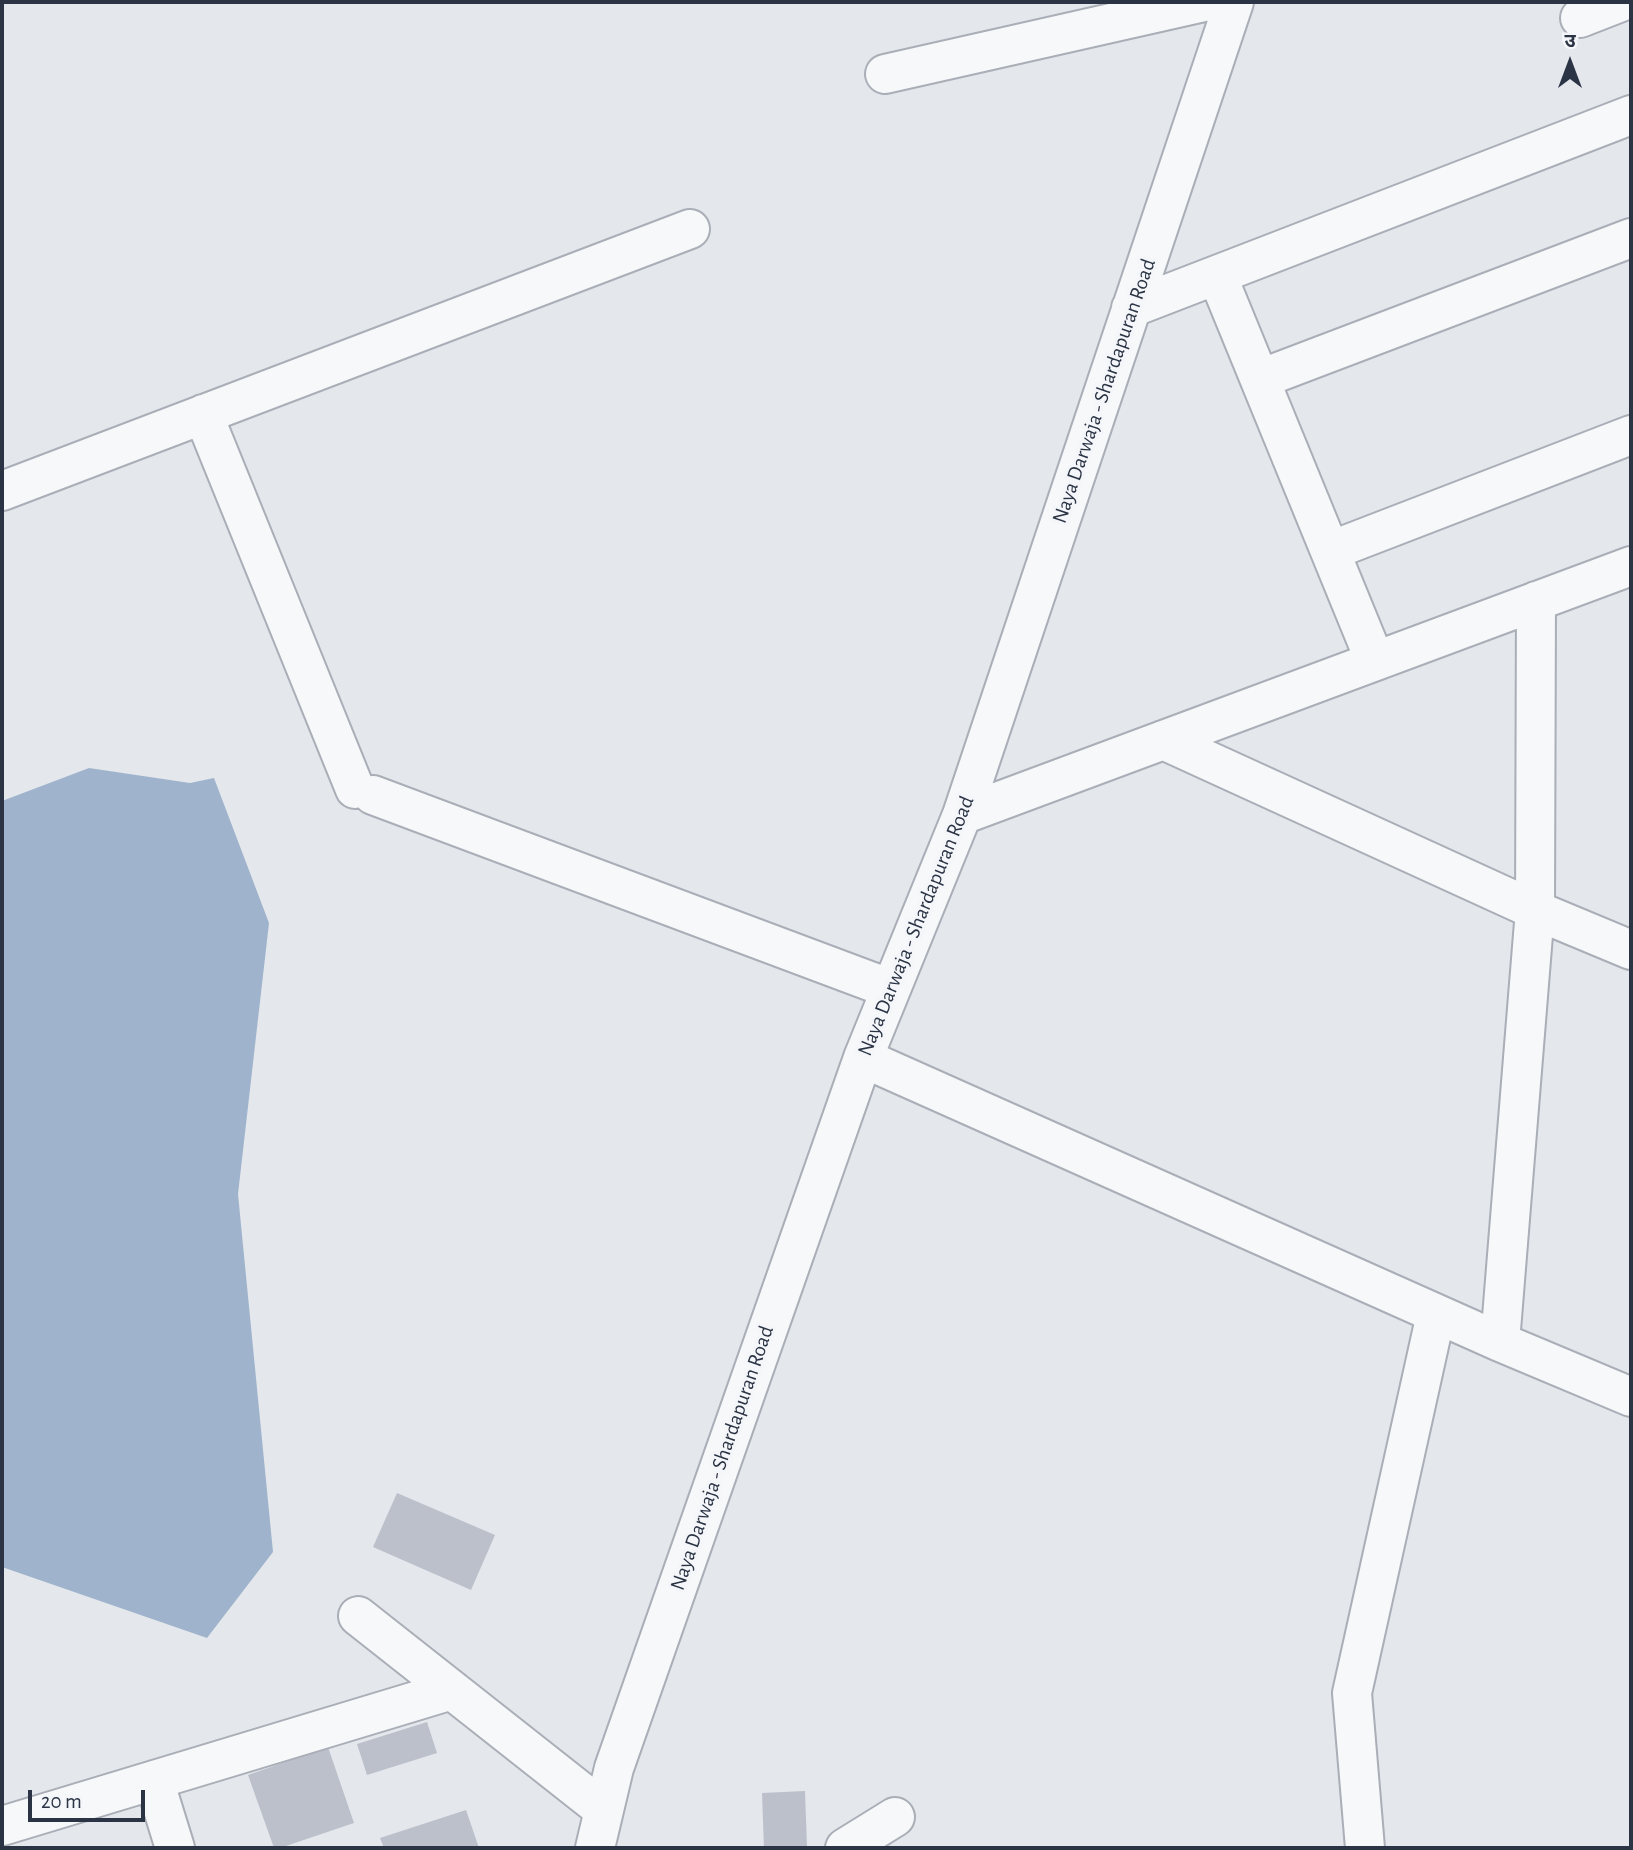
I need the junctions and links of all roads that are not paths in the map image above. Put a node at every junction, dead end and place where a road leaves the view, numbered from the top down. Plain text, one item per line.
1 (1204, 2) edge
2 (1234, 2) edge
3 (1621, 2) edge
4 (1580, 18) dead end
5 (885, 74) dead end
6 (1631, 115) edge
7 (691, 229) dead end
8 (1631, 239) edge
9 (1217, 275) junction
10 (1132, 309) junction
11 (1260, 379) junction
12 (203, 414) junction
13 (1631, 435) edge
14 (2, 491) edge
15 (1330, 551) junction
16 (1631, 566) edge
17 (1536, 601) junction
18 (1375, 662) junction
19 (1163, 740) junction
20 (962, 815) junction
21 (1535, 910) junction
22 (1631, 950) edge
23 (891, 989) junction
24 (863, 1058) junction
25 (1436, 1314) junction
26 (1500, 1342) junction
27 (1631, 1397) edge
28 (358, 1616) dead end
29 (452, 1690) junction
30 (154, 1780) junction
31 (604, 1810) junction
32 (894, 1817) dead end
33 (2, 1826) edge
34 (2, 1842) edge
35 (6, 1848) edge
36 (175, 1848) edge
37 (595, 1848) edge
38 (845, 1848) edge
39 (1365, 1848) edge

1 - 5 street
2 - 10 street, Naya Darwaja - Shardapuran Road
3 - 4 street
6 - 9 street
7 - 12 street
8 - 11 street
9 - 10 street
9 - 11 street
10 - 20 street, Naya Darwaja - Shardapuran Road
11 - 15 street
12 - 14 street
12 - 23 street
13 - 15 street
15 - 18 street
16 - 17 street
17 - 18 street
17 - 21 street
18 - 19 street
19 - 20 street
19 - 21 street
20 - 23 street, Naya Darwaja - Shardapuran Road
21 - 22 street
21 - 26 street
23 - 24 street, Naya Darwaja - Shardapuran Road
24 - 25 street
24 - 31 street, Naya Darwaja - Shardapuran Road
25 - 26 street
25 - 39 street
26 - 27 street
28 - 29 street
29 - 30 street
29 - 31 street
30 - 33 street
30 - 36 street
31 - 37 street, Naya Darwaja - Shardapuran Road
32 - 38 street
34 - 35 street

